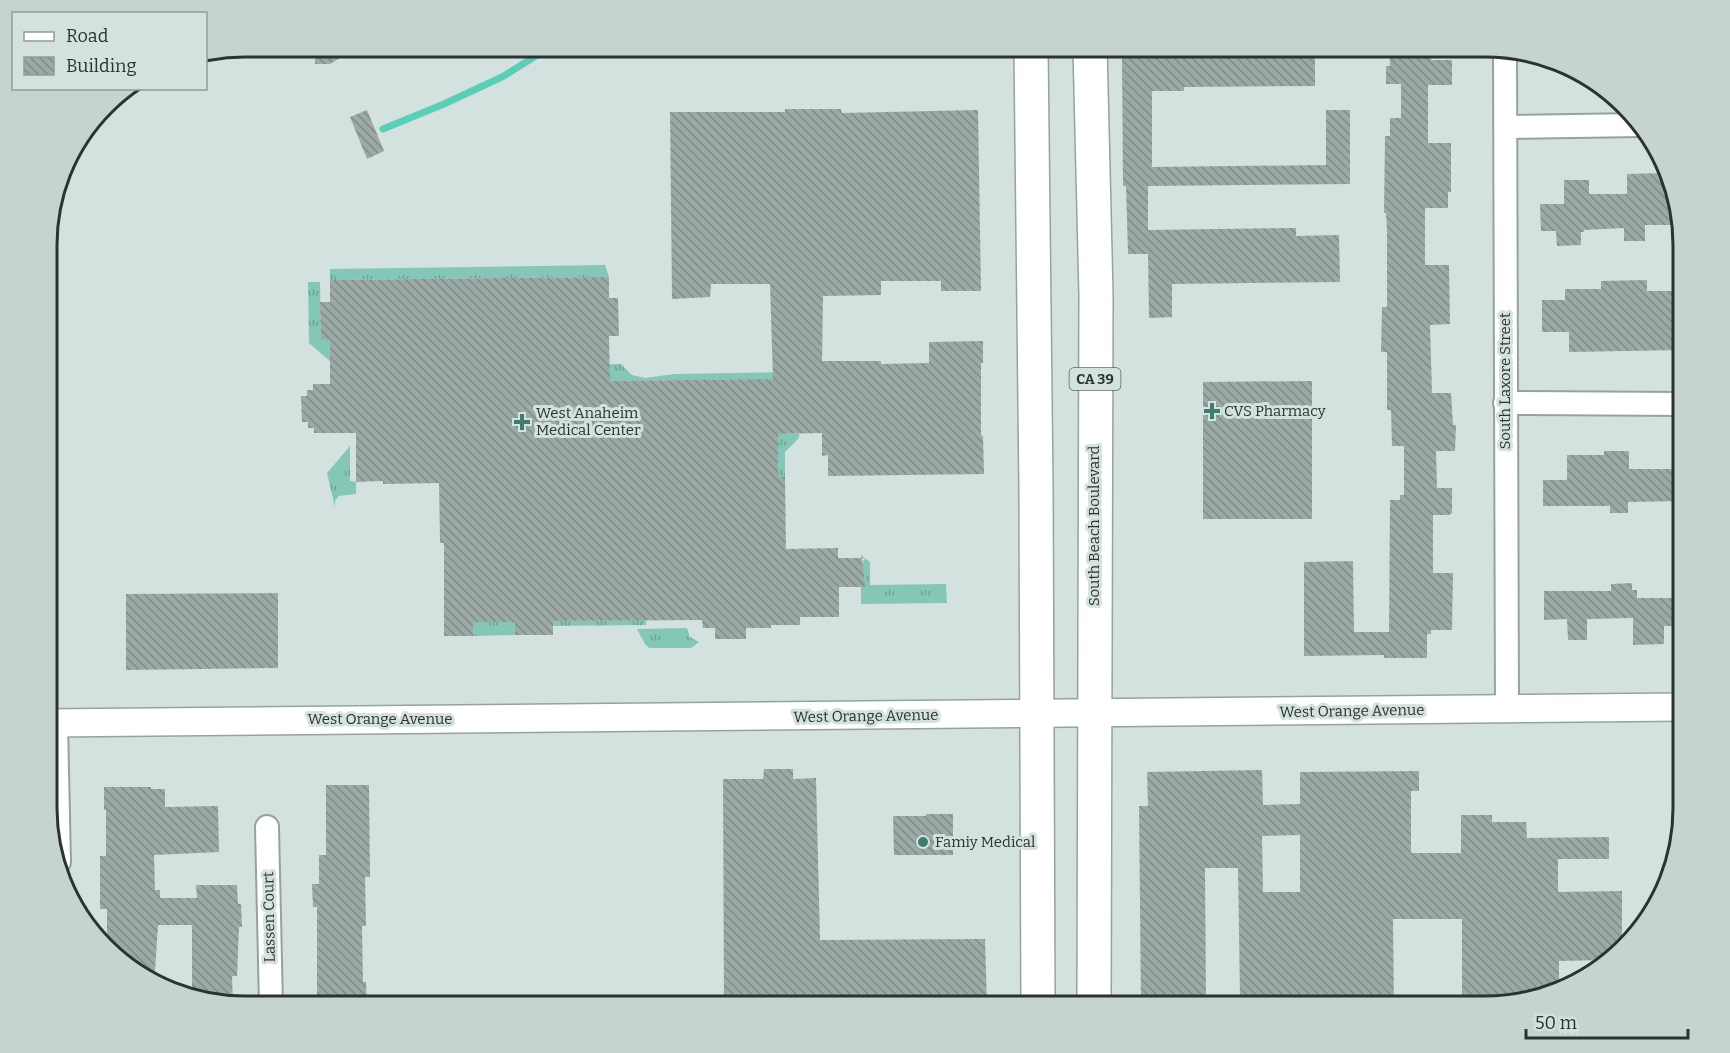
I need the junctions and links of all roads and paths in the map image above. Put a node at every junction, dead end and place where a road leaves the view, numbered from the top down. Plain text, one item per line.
1 (1031, 57) edge
2 (1090, 57) edge
3 (1505, 59) edge
4 (1629, 125) edge
5 (1506, 127) junction
6 (1505, 403) junction
7 (1673, 404) edge
8 (1673, 707) edge
9 (1507, 709) junction
10 (1094, 712) junction
11 (1037, 713) junction
12 (57, 723) edge
13 (267, 827) dead end
14 (271, 996) edge
15 (1038, 996) edge
16 (1094, 996) edge

1 - 11 main road
2 - 10 main road, South Beach Boulevard / CA 39
3 - 5 street, South Laxore Street
4 - 5 street
5 - 6 street, South Laxore Street
6 - 7 street
6 - 9 street, South Laxore Street
8 - 9 street, West Orange Avenue
9 - 10 street, West Orange Avenue
10 - 11 street, West Orange Avenue
10 - 16 main road, South Beach Boulevard / CA 39
11 - 12 street, West Orange Avenue
11 - 15 main road
13 - 14 street, Lassen Court

